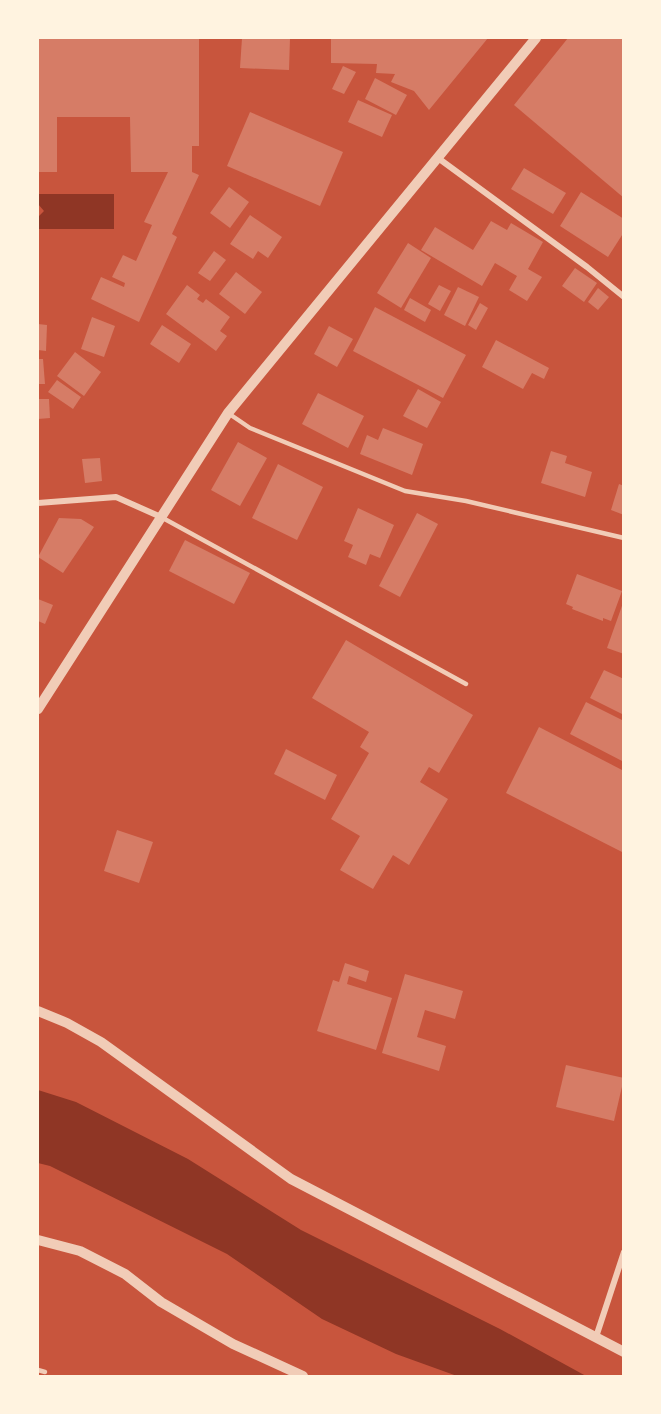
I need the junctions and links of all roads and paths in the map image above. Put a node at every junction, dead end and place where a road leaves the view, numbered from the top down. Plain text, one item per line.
1 (536, 38) edge
2 (438, 158) junction
3 (624, 297) edge
4 (228, 413) junction
5 (38, 502) edge
6 (161, 517) junction
7 (624, 538) edge
8 (466, 684) dead end
9 (38, 709) edge
10 (38, 1011) edge
11 (38, 1240) edge
12 (624, 1252) edge
13 (596, 1338) junction
14 (624, 1352) edge
15 (38, 1370) edge
16 (45, 1372) dead end
17 (303, 1377) edge

1 - 2 street
2 - 3 street
2 - 4 street
4 - 6 street
4 - 7 lane
5 - 6 street
6 - 8 lane
6 - 9 street
10 - 13 street
11 - 17 street
12 - 13 street
13 - 14 street
15 - 16 lane

